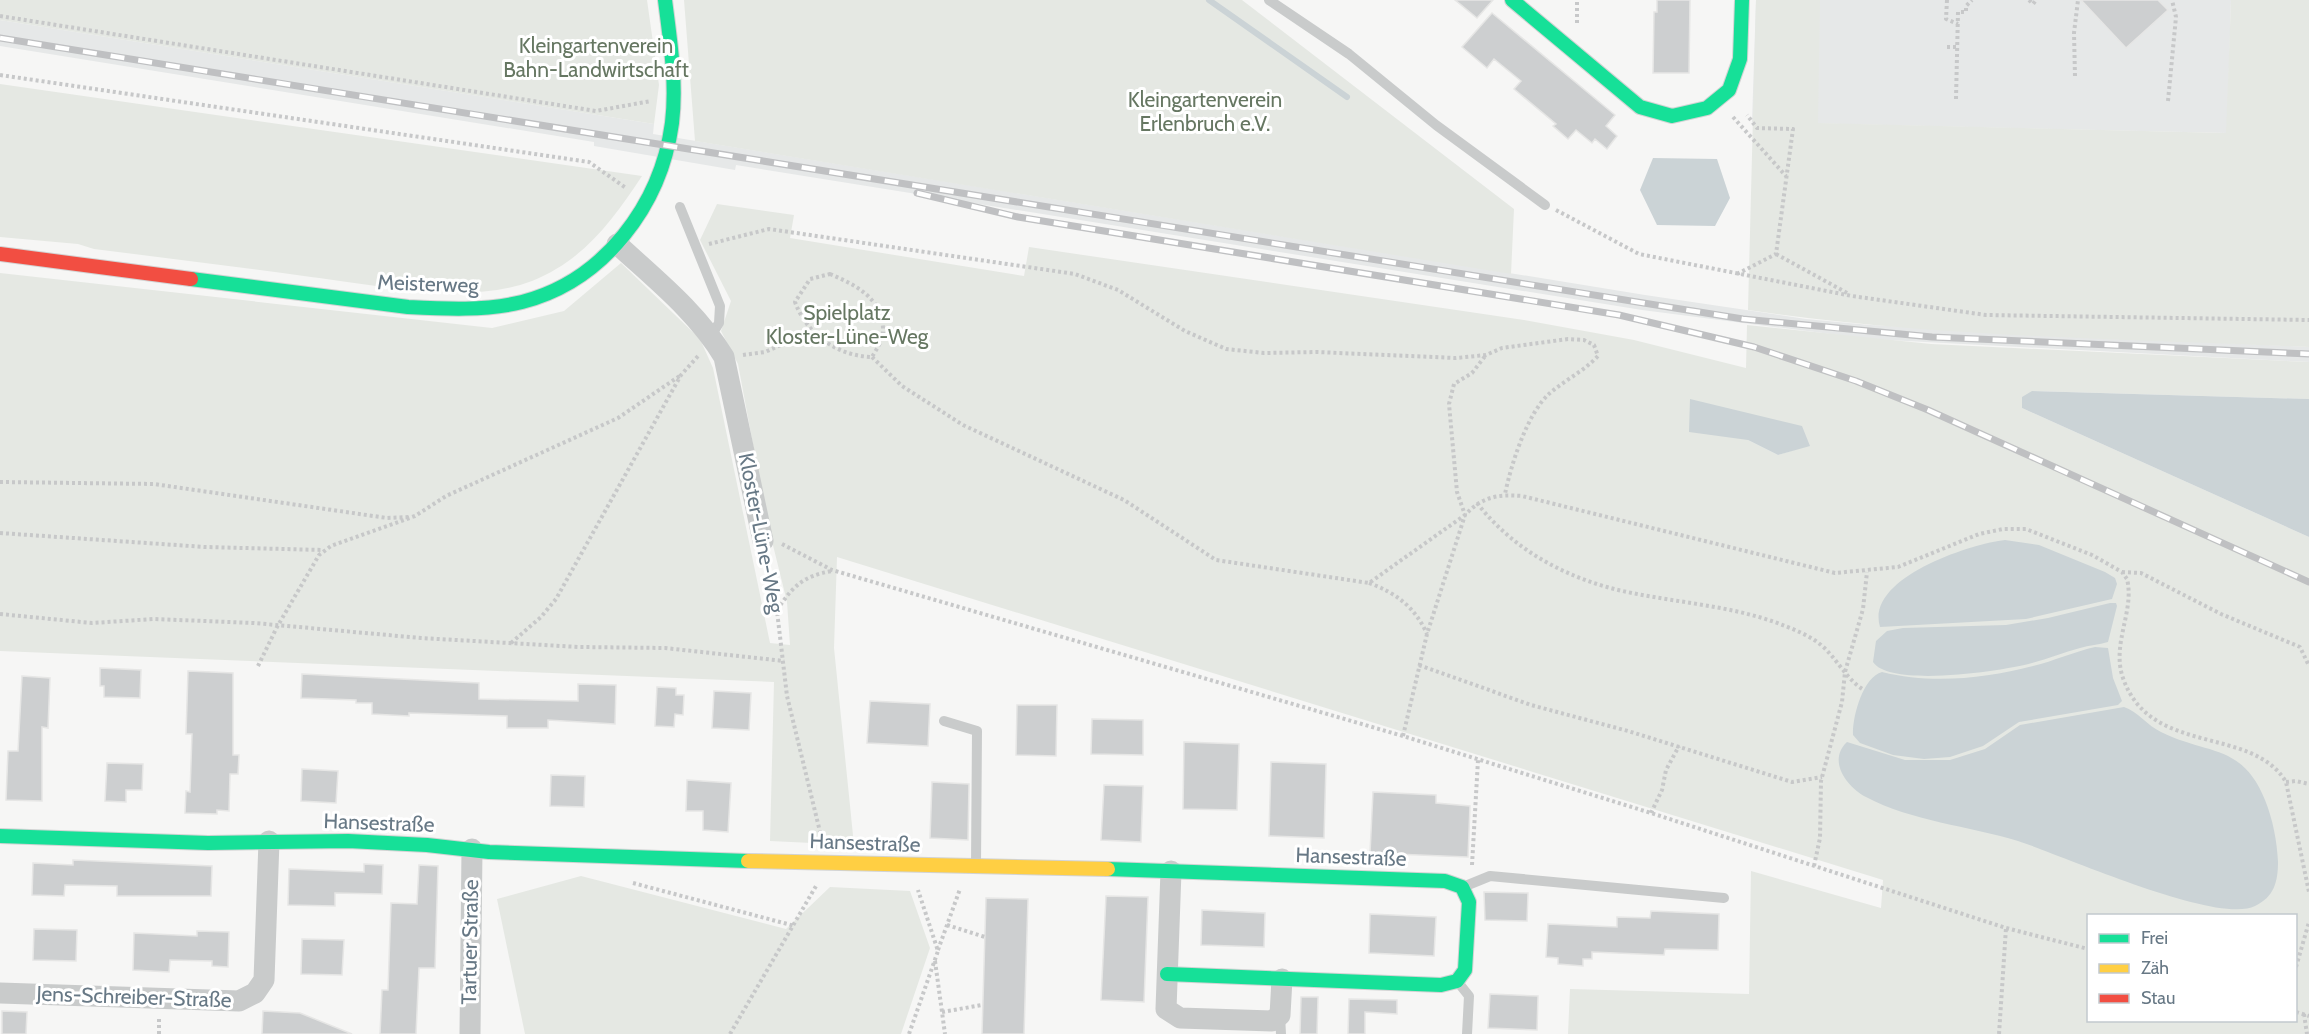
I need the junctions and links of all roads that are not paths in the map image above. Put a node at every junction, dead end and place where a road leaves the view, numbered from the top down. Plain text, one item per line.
1 (665, 0) edge
2 (1269, 0) edge
3 (1512, 0) edge
4 (1742, 0) edge
5 (1545, 204) road end
6 (680, 207) dead end
7 (616, 244) junction
8 (0, 254) edge
9 (711, 336) junction
10 (762, 534) road end
11 (944, 721) dead end
12 (0, 836) edge
13 (269, 841) junction
14 (472, 849) junction
15 (969, 866) junction
16 (1171, 871) junction
17 (1462, 887) junction
18 (1724, 898) dead end
19 (1167, 974) junction
20 (1282, 979) junction
21 (1457, 981) junction
22 (0, 993) edge
23 (1281, 1025) edge
24 (470, 1034) edge
25 (1467, 1034) edge

1 - 7 street, Meisterweg
2 - 5 lane
3 - 4 street
6 - 9 lane
7 - 8 street, Meisterweg
7 - 9 street, Kloster-Lüne-Weg
9 - 10 street, Kloster-Lüne-Weg
11 - 15 lane
12 - 13 street, Hansestraße
13 - 14 street, Hansestraße
13 - 22 street, Jens-Schreiber-Straße
14 - 15 street, Hansestraße
14 - 24 street, Tartuer Straße
15 - 16 street, Hansestraße
16 - 17 street, Hansestraße
16 - 19 street
17 - 18 lane
17 - 21 street
19 - 20 street
19 - 23 street
20 - 21 street
20 - 23 street
21 - 25 lane

